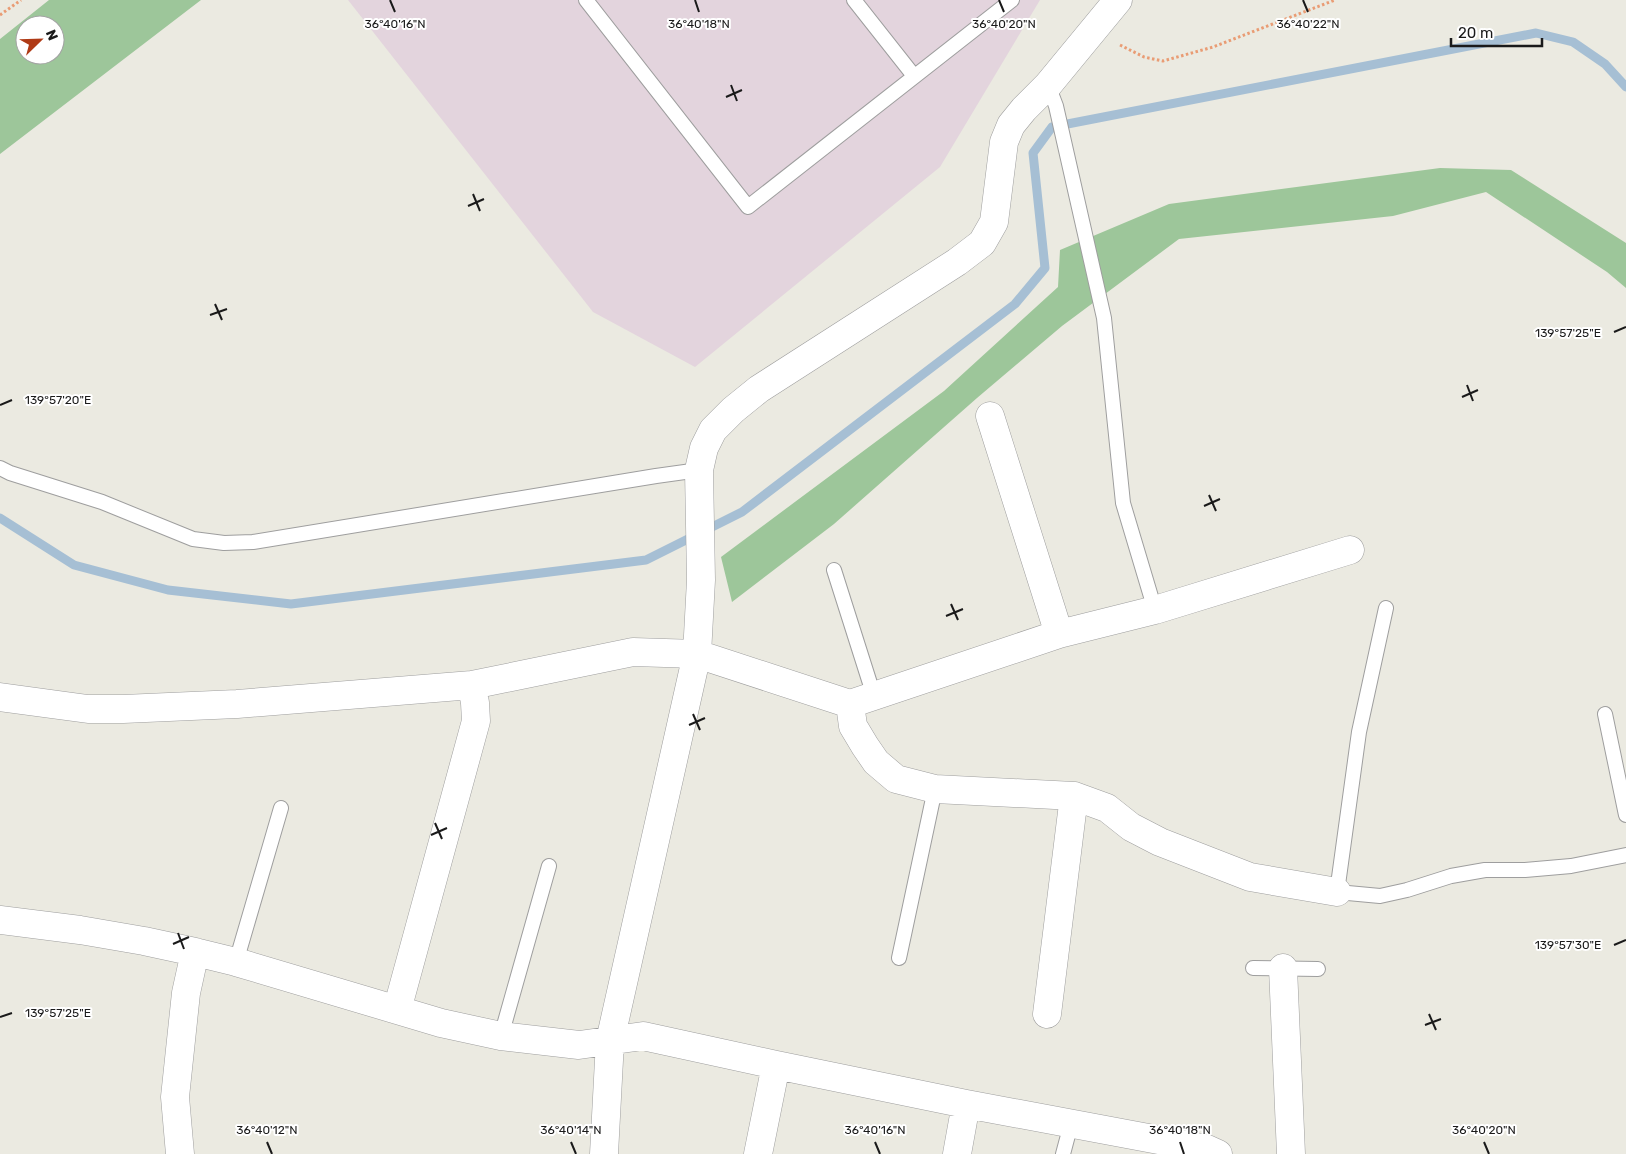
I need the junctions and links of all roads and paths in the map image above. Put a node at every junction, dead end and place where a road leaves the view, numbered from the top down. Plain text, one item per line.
1 (21, 0) edge
2 (586, 0) edge
3 (854, 0) edge
4 (1012, 0) edge
5 (1118, 0) edge
6 (1335, 0) edge
7 (0, 15) edge
8 (1097, 26) junction
9 (914, 76) junction
10 (1052, 95) junction
11 (990, 416) dead end
12 (0, 468) edge
13 (699, 483) junction
14 (1350, 550) dead end
15 (834, 570) dead end
16 (1386, 608) dead end
17 (1155, 610) junction
18 (1059, 634) junction
19 (697, 654) junction
20 (472, 685) junction
21 (0, 697) edge
22 (862, 700) junction
23 (1605, 714) dead end
24 (935, 789) junction
25 (1074, 796) junction
26 (281, 808) dead end
27 (1626, 815) edge
28 (1626, 856) edge
29 (549, 866) dead end
30 (1337, 892) junction
31 (0, 920) edge
32 (195, 952) junction
33 (900, 958) dead end
34 (236, 962) junction
35 (1253, 968) dead end
36 (1283, 968) junction
37 (1318, 969) dead end
38 (397, 1010) junction
39 (1047, 1014) dead end
40 (501, 1036) junction
41 (610, 1041) junction
42 (776, 1065) junction
43 (966, 1104) junction
44 (1072, 1124) junction
45 (180, 1154) edge
46 (604, 1154) edge
47 (758, 1154) edge
48 (957, 1154) edge
49 (1063, 1154) edge
50 (1218, 1154) edge
51 (1291, 1154) edge

1 - 7 path
2 - 9 lane
3 - 9 lane
4 - 9 lane
5 - 8 street
6 - 8 path
8 - 10 street
10 - 13 street
10 - 17 lane
11 - 18 street
12 - 13 lane
13 - 19 street
14 - 17 street
15 - 22 lane
16 - 30 lane
17 - 18 street
18 - 22 street
19 - 20 street
19 - 22 street
19 - 41 street
20 - 21 street
20 - 38 street
22 - 24 street
23 - 27 lane
24 - 25 street
24 - 33 lane
25 - 30 street
25 - 39 street
26 - 34 lane
28 - 30 lane
29 - 40 lane
31 - 32 street
32 - 34 street
32 - 45 street
34 - 38 street
35 - 36 lane
36 - 37 lane
36 - 51 street
38 - 40 street
40 - 41 street
41 - 42 street
41 - 46 street
42 - 43 street
42 - 47 street
43 - 44 street
43 - 48 street
44 - 49 lane
44 - 50 street

